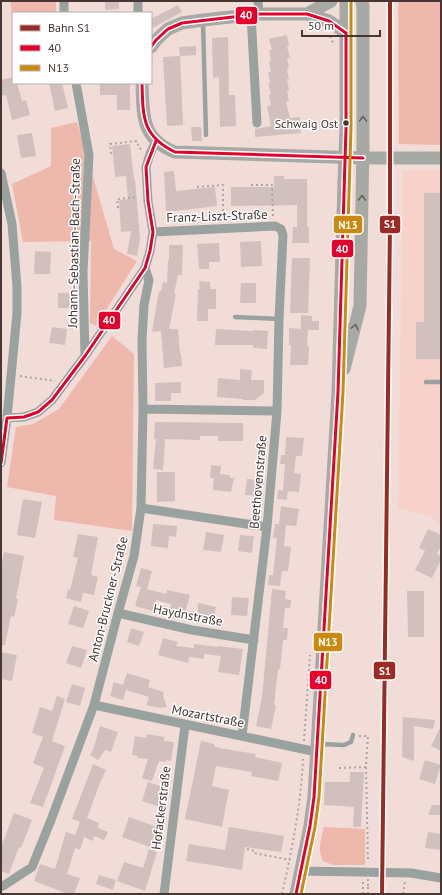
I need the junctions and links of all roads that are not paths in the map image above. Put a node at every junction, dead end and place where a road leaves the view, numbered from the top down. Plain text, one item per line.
1 (64, 1) edge
2 (138, 1) edge
3 (331, 1) edge
4 (346, 1) edge
5 (362, 1) edge
6 (256, 10) edge
7 (64, 12) edge
8 (138, 12) edge
9 (307, 14) junction
10 (203, 20) junction
11 (346, 33) junction
12 (152, 51) edge
13 (76, 84) edge
14 (142, 84) edge
15 (257, 123) dead end
16 (206, 135) dead end
17 (156, 141) junction
18 (363, 158) junction
19 (441, 158) edge
20 (1, 173) edge
21 (277, 228) joint
22 (153, 232) junction
23 (145, 268) junction
24 (235, 317) dead end
25 (279, 319) junction
26 (85, 356) junction
27 (426, 382) dead end
28 (441, 382) edge
29 (338, 392) junction
30 (143, 409) junction
31 (277, 411) junction
32 (7, 418) junction
33 (1, 463) edge
34 (141, 508) junction
35 (267, 527) junction
36 (118, 613) junction
37 (254, 640) junction
38 (94, 705) junction
39 (185, 725) junction
40 (353, 735) road end
41 (242, 736) junction
42 (317, 748) junction
43 (302, 866) junction
44 (441, 878) edge
45 (3, 886) dead end
46 (164, 894) edge
47 (296, 894) edge

1 - 7 street
2 - 8 street
3 - 9 main road
4 - 11 main road
18 -> 5 main road
6 - 9 main road
6 - 10 main road
6 - 15 street
9 - 11 main road
10 - 12 main road
10 - 16 lane
11 - 29 main road, bridge
13 - 26 street, Johann-Sebastian-Bach-Straße
14 - 17 main road
17 - 18 main road
17 - 22 street
18 - 19 main road
29 -> 18 main road
20 - 32 street
21 - 22 street, Franz-Liszt-Straße
21 - 25 street, Beethovenstraße
22 - 23 street
23 - 26 street
23 - 30 street, Anton-Bruckner-Straße
24 - 25 lane
25 - 31 street, Beethovenstraße
26 - 32 street
27 - 28 lane
29 - 42 main road
30 - 31 street
30 - 34 street, Anton-Bruckner-Straße
31 - 35 street, Beethovenstraße
32 - 33 street
34 - 35 street
34 - 36 street, Anton-Bruckner-Straße
35 - 37 street, Beethovenstraße
36 - 37 street, Haydnstraße
36 - 38 street, Anton-Bruckner-Straße
37 - 41 street, Beethovenstraße
38 - 39 street, Mozartstraße
38 - 45 street, Anton-Bruckner-Straße
39 - 41 street, Mozartstraße
39 - 46 street, Hofackerstraße
40 - 42 lane
41 - 42 street, Mozartstraße
42 - 43 main road
43 - 44 street
43 - 47 main road

